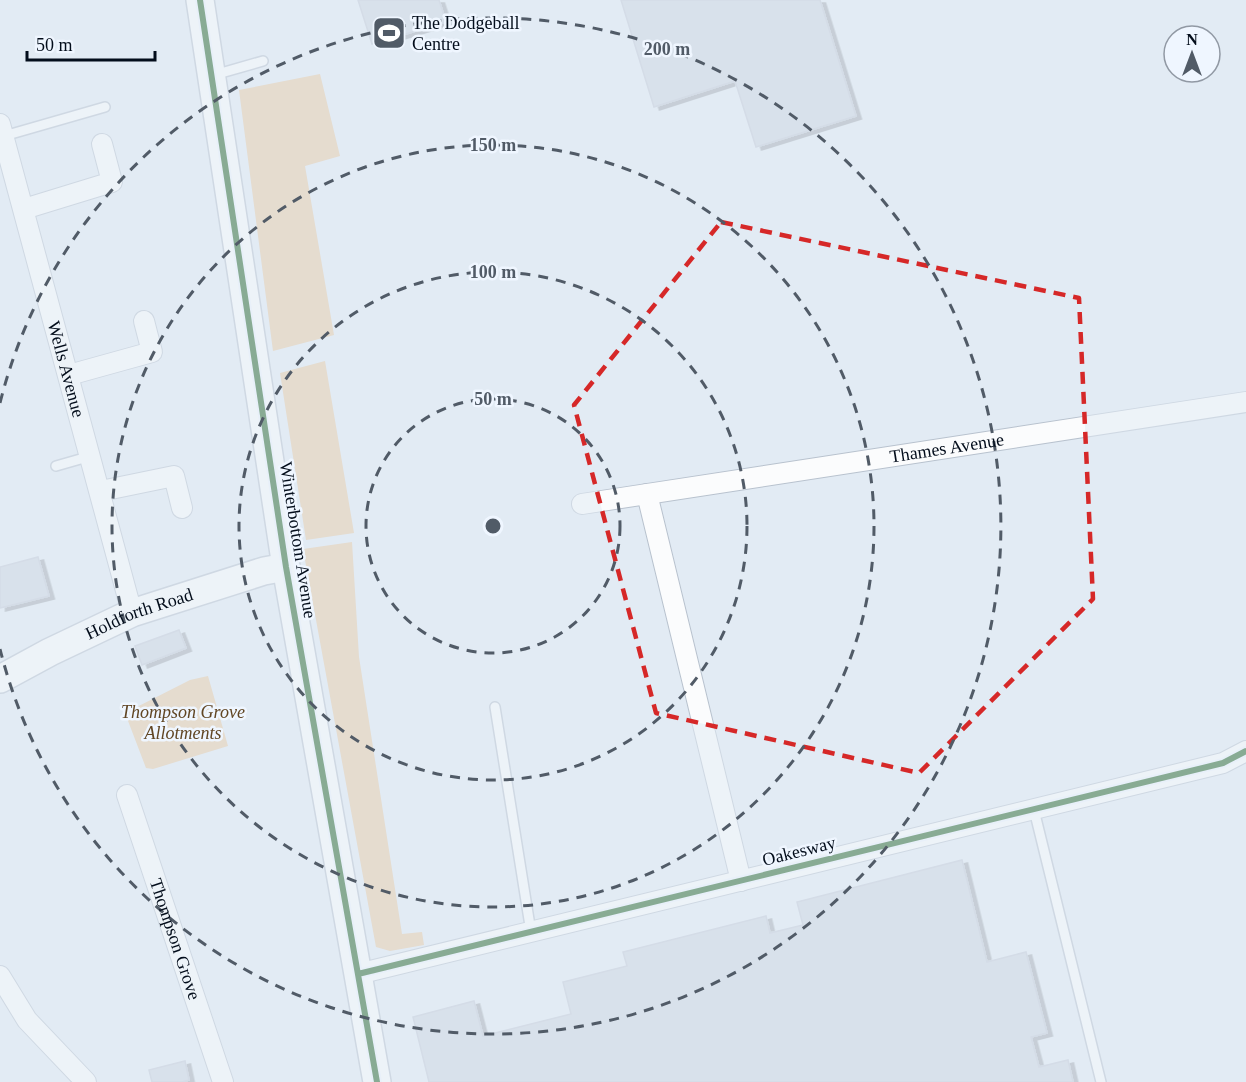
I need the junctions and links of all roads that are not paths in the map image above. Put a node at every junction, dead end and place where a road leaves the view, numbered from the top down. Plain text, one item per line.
1 (200, 0) edge
2 (263, 61) dead end
3 (212, 76) junction
4 (105, 107) dead end
5 (2, 130) edge
6 (102, 144) dead end
7 (24, 209) junction
8 (144, 321) dead end
9 (69, 375) junction
10 (1246, 402) edge
11 (91, 456) junction
12 (56, 466) dead end
13 (101, 491) junction
14 (647, 494) junction
15 (582, 504) dead end
16 (182, 508) dead end
17 (286, 567) junction
18 (132, 613) junction
19 (0, 679) edge
20 (495, 707) dead end
21 (1246, 751) edge
22 (127, 795) dead end
23 (1034, 810) junction
24 (741, 881) junction
25 (531, 932) junction
26 (358, 974) junction
27 (0, 976) edge
28 (372, 1081) edge
29 (86, 1082) edge
30 (223, 1082) edge
31 (1101, 1082) edge

1 - 3 street, Winterbottom Avenue
2 - 3 lane
3 - 17 street, Winterbottom Avenue
4 - 5 lane
5 - 7 street, Wells Avenue
6 - 7 street
7 - 9 street, Wells Avenue
8 - 9 street
9 - 11 street, Wells Avenue
10 - 14 street, Thames Avenue
11 - 12 lane
11 - 13 street, Wells Avenue
13 - 16 street
13 - 18 street, Wells Avenue
14 - 15 street, Thames Avenue
14 - 24 street
17 - 18 street, Holdforth Road
17 - 26 street, Winterbottom Avenue
18 - 19 street, Holdforth Road
20 - 25 lane
21 - 23 street, Oakesway
22 - 30 street, Thompson Grove
23 - 24 street, Oakesway
23 - 31 lane
24 - 25 street, Oakesway
25 - 26 street, Oakesway
26 - 28 street, Winterbottom Avenue
27 - 29 street

